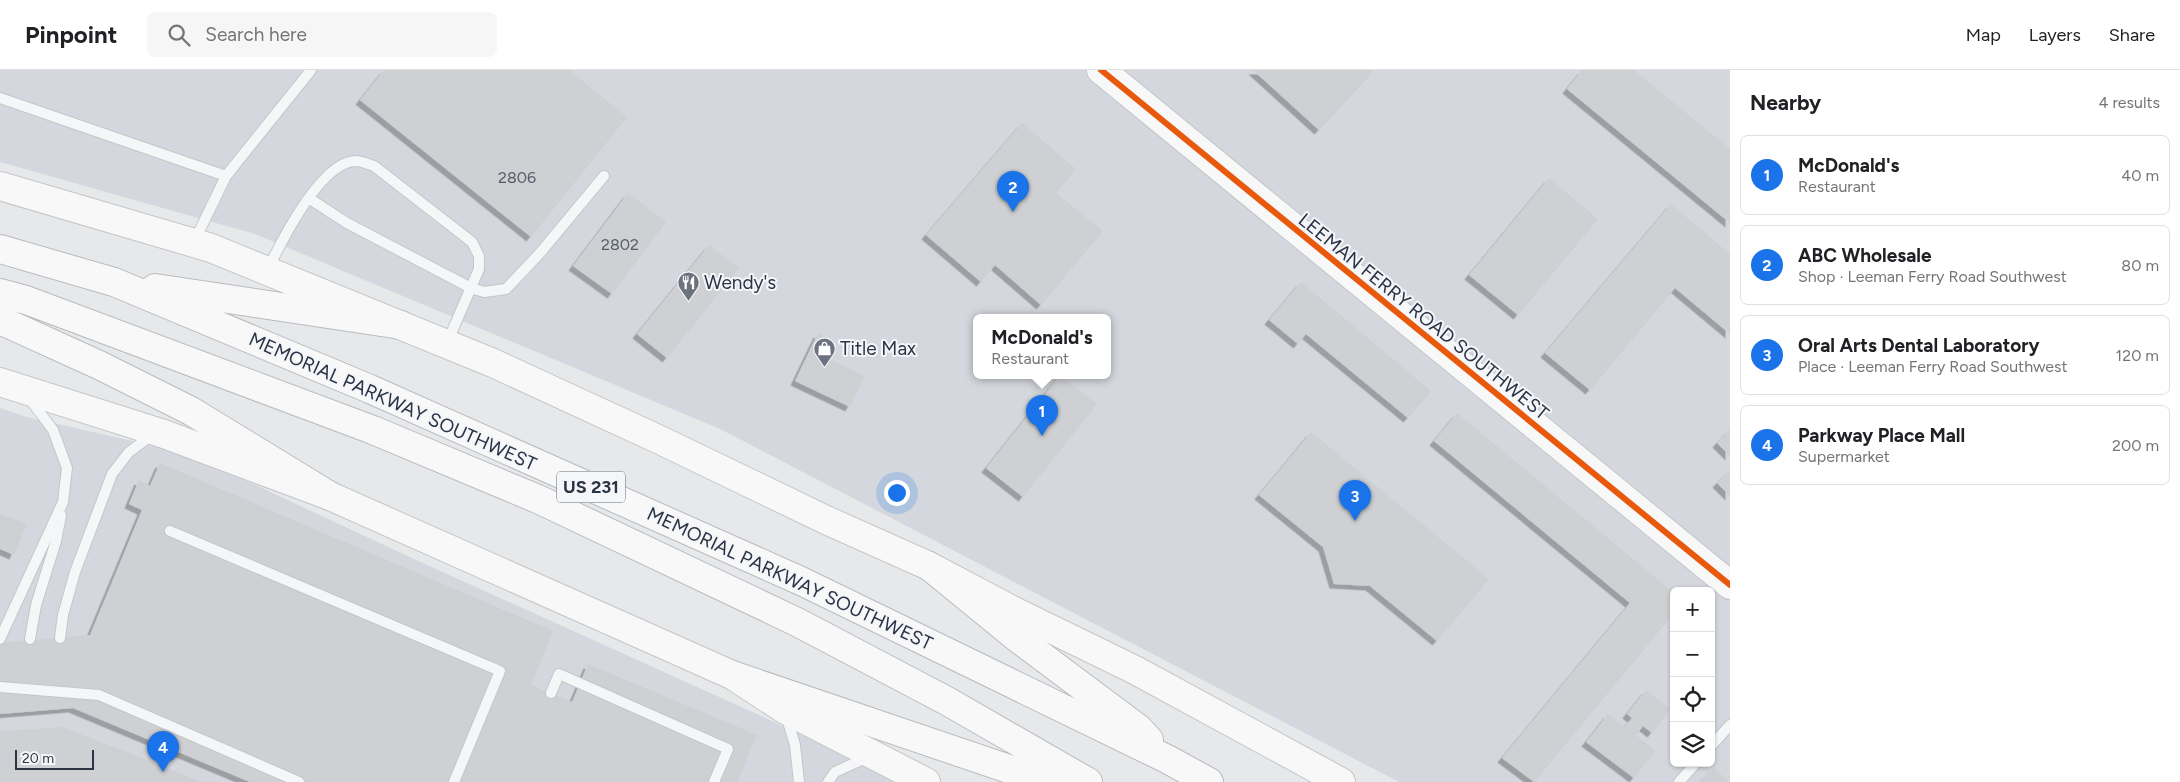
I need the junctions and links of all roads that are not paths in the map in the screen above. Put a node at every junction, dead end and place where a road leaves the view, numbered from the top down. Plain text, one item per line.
1 (311, 70) edge
2 (1101, 70) edge
3 (0, 98) edge
4 (226, 176) junction
5 (604, 176) dead end
6 (0, 186) edge
7 (310, 199) junction
8 (194, 243) junction
9 (0, 249) edge
10 (267, 271) junction
11 (114, 282) junction
12 (471, 288) junction
13 (0, 293) edge
14 (0, 320) edge
15 (401, 325) junction
16 (446, 344) junction
17 (11, 386) edge
18 (156, 432) junction
19 (330, 496) junction
20 (63, 502) junction
21 (170, 531) dead end
22 (929, 566) junction
23 (1730, 584) edge
24 (60, 638) dead end
25 (0, 639) edge
26 (30, 639) dead end
27 (732, 675) junction
28 (0, 687) edge
29 (551, 693) dead end
30 (784, 709) junction
31 (1730, 725) edge
32 (1715, 742) edge
33 (872, 755) junction
34 (1167, 759) junction
35 (1692, 767) edge
36 (299, 782) edge
37 (454, 782) edge
38 (714, 782) edge
39 (799, 782) edge
40 (828, 782) edge
41 (926, 782) edge
42 (1047, 782) edge
43 (1088, 782) edge
44 (1209, 782) edge
45 (1341, 782) edge
46 (1679, 782) edge

1 - 4 lane
2 - 23 main road, LEEMAN FERRY ROAD SOUTHWEST
3 - 4 lane
4 - 8 lane
5 - 12 lane
6 - 8 main road
7 - 10 lane
7 - 12 lane
7 - 12 lane
8 - 10 main road
9 - 11 main road, MEMORIAL PARKWAY SOUTHWEST / US 231
10 - 15 main road
11 - 15 main road
11 - 34 main road, MEMORIAL PARKWAY SOUTHWEST / US 231
12 - 16 lane
13 - 43 main road, MEMORIAL PARKWAY SOUTHWEST / US 231
14 - 19 main road
15 - 16 main road
16 - 22 main road
17 - 18 main road
17 - 20 lane
18 - 19 main road
18 - 24 lane
19 - 27 main road
20 - 25 lane
20 - 26 lane
21 - 37 lane
22 - 34 main road
22 - 45 main road
27 - 30 main road
27 - 42 main road
28 - 36 lane
29 - 38 lane
30 - 33 main road
30 - 39 lane
31 - 32 lane
33 - 40 lane
33 - 41 main road
34 - 44 main road, MEMORIAL PARKWAY SOUTHWEST / US 231
35 - 46 lane

